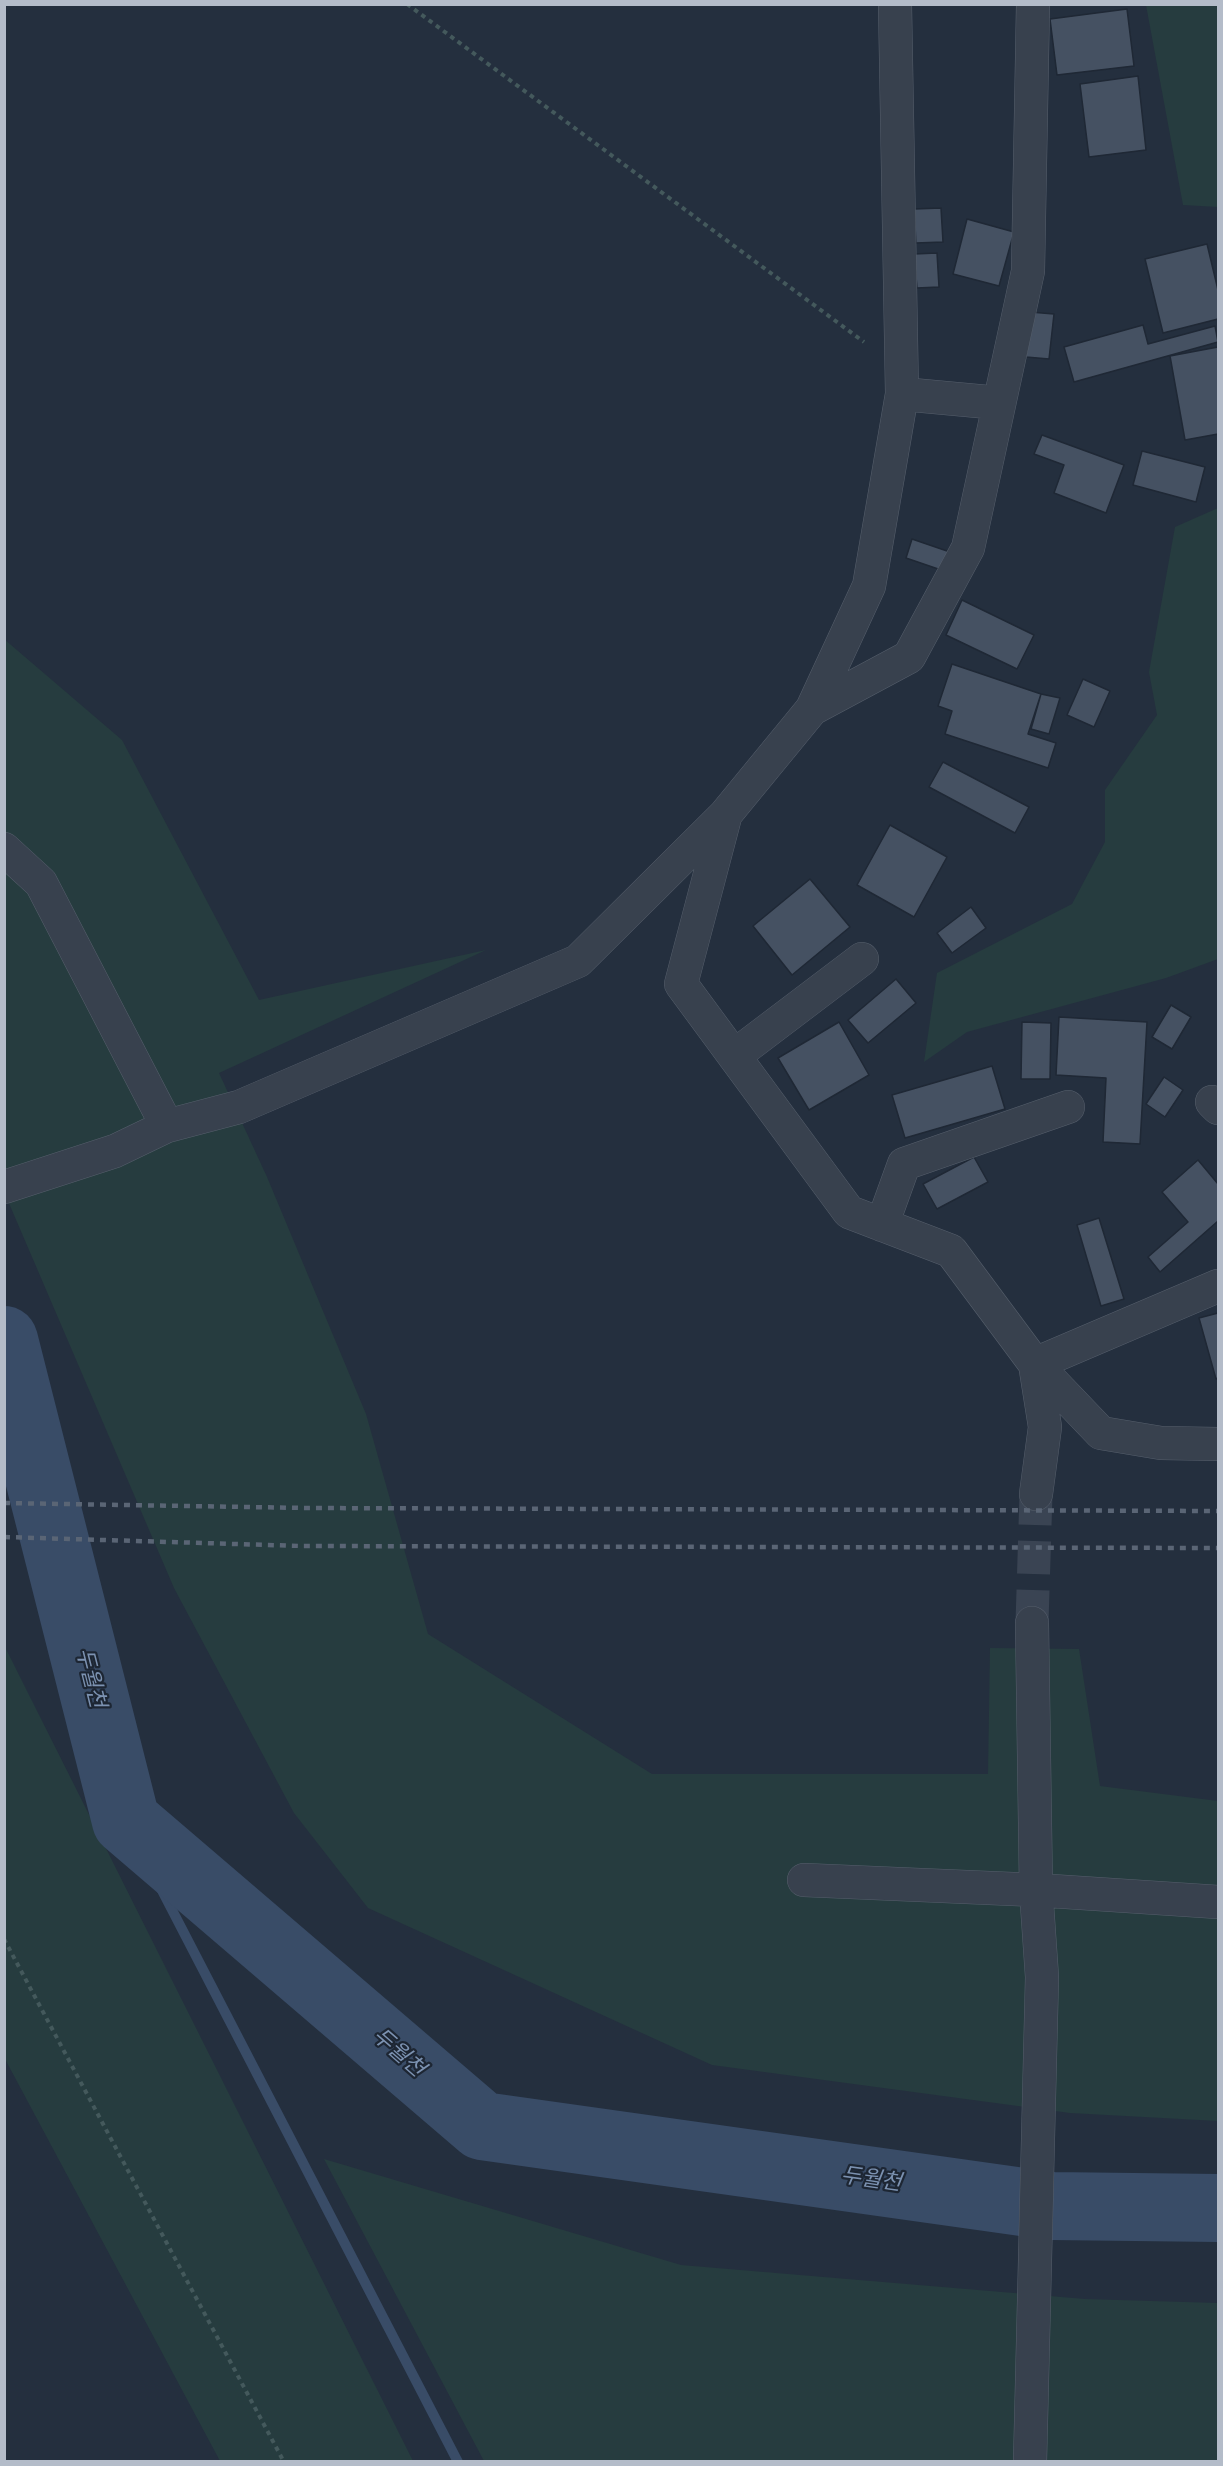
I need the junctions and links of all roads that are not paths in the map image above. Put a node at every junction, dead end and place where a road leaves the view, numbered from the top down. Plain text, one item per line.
1 (895, 4) edge
2 (1033, 4) edge
3 (902, 394) junction
4 (999, 403) junction
5 (812, 709) junction
6 (725, 815) junction
7 (4, 849) edge
8 (862, 959) dead end
9 (734, 1056) junction
10 (1068, 1107) dead end
11 (167, 1126) junction
12 (4, 1187) edge
13 (882, 1225) junction
14 (1218, 1286) edge
15 (1035, 1364) junction
16 (1218, 1444) edge
17 (1036, 1494) tunnel mouth
18 (1032, 1623) tunnel mouth
19 (804, 1880) dead end
20 (1036, 1890) junction
21 (1218, 1902) edge
22 (1030, 2453) edge

1 - 3 street
2 - 4 street
3 - 4 street
3 - 5 street
4 - 5 street
5 - 6 street
6 - 9 street
6 - 11 street
7 - 11 street
8 - 9 street
9 - 13 street
10 - 13 street
11 - 12 street
13 - 15 street
14 - 15 street
15 - 16 street
15 - 17 street
18 - 20 street
19 - 20 street
20 - 21 street
20 - 22 street

